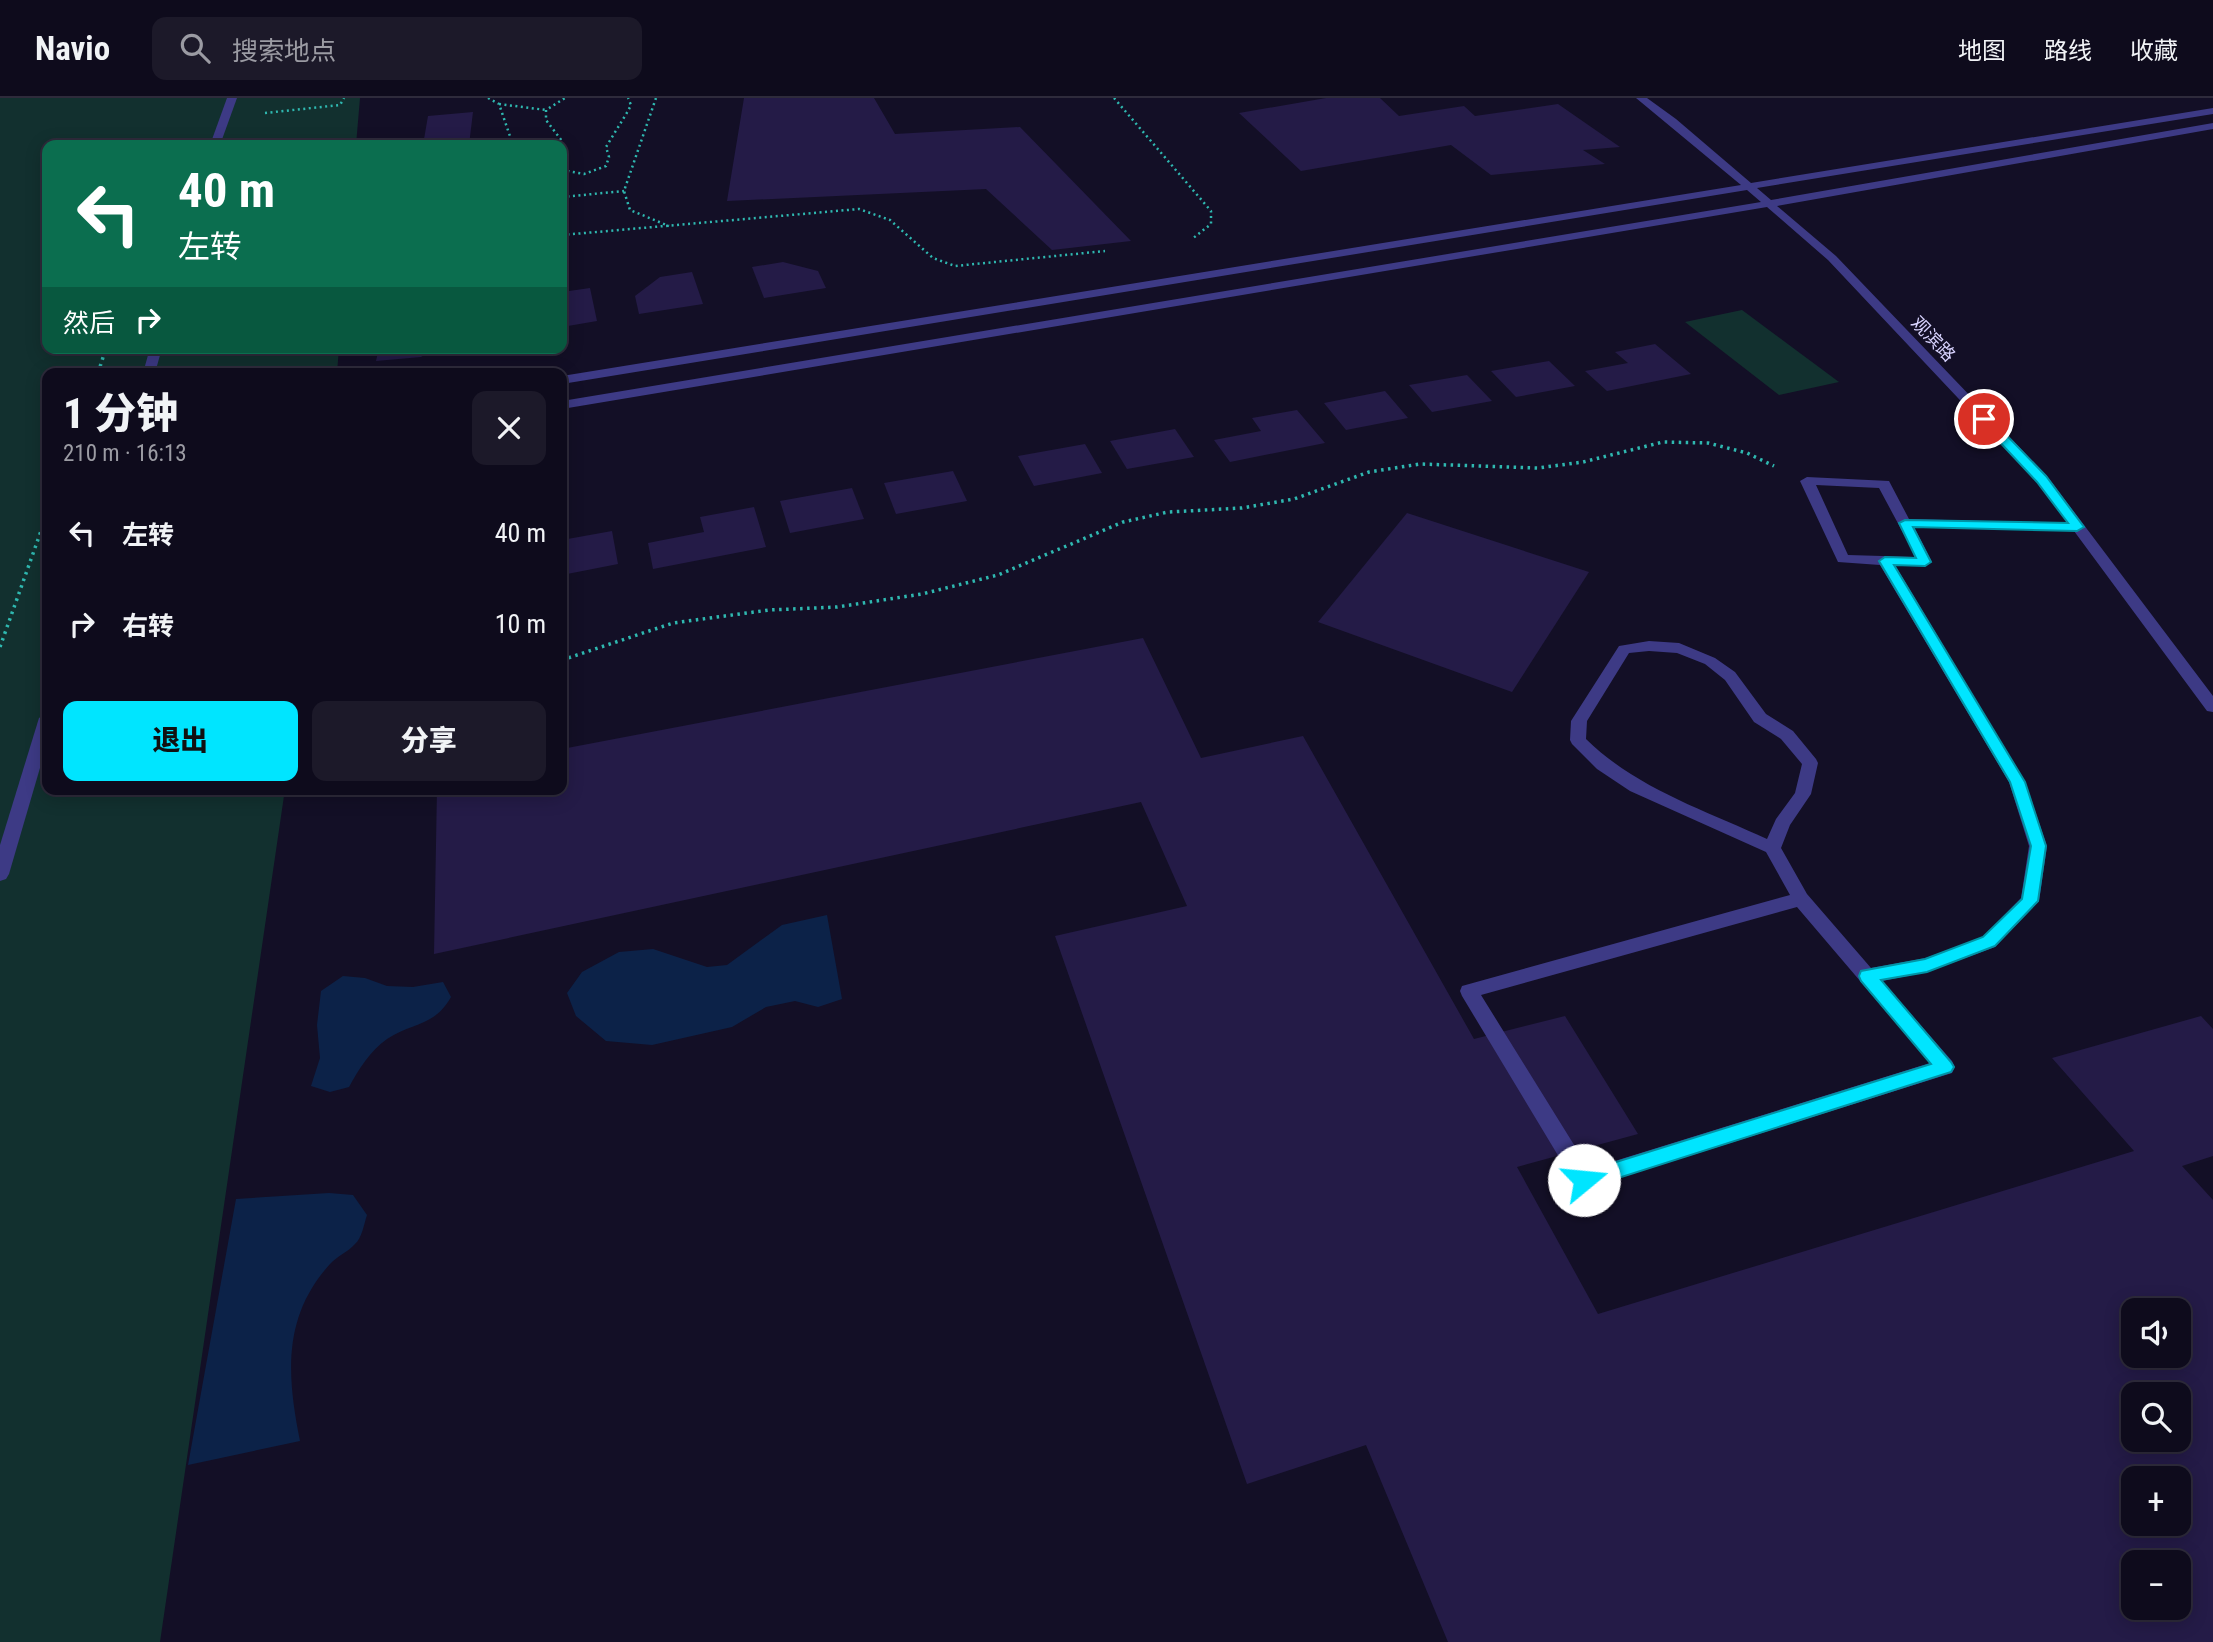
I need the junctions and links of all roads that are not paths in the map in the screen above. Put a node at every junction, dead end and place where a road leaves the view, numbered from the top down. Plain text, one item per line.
1 (232, 98) edge
2 (1641, 98) edge
3 (2213, 111) edge
4 (2213, 126) edge
5 (217, 140) edge
6 (1747, 185) junction
7 (1769, 204) junction
8 (567, 379) edge
9 (567, 404) edge
10 (1905, 523) junction
11 (2077, 527) junction
12 (1885, 561) junction
13 (2213, 707) edge
14 (42, 735) edge
15 (1772, 848) junction
16 (0, 874) edge
17 (1801, 899) junction
18 (1867, 976) junction

1 - 5 street
2 - 6 street, 观滨路
3 - 6 street
4 - 7 street
6 - 7 street, 观滨路
6 - 8 street
7 - 9 street
7 - 11 street, 观滨路
10 - 11 street
10 - 12 street
10 - 12 street
11 - 13 street, 观滨路
12 - 18 street
14 - 16 street
15 - 15 street
15 - 17 street
17 - 18 street
17 - 18 street

